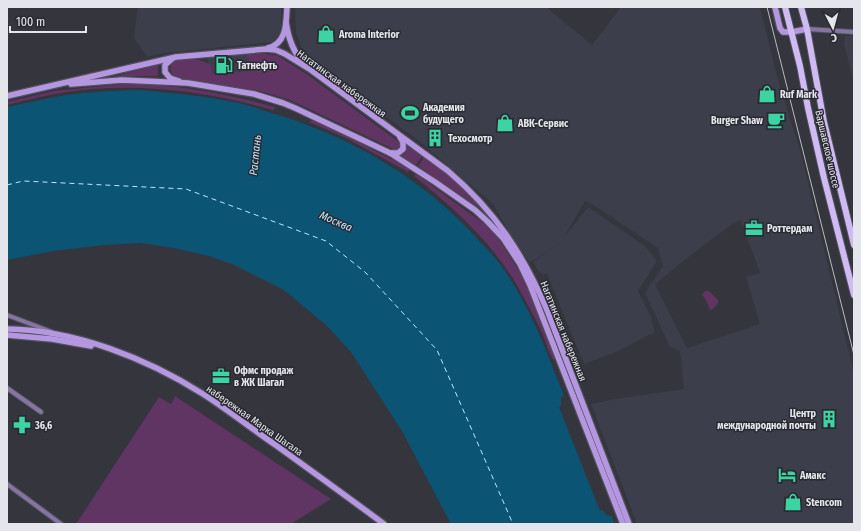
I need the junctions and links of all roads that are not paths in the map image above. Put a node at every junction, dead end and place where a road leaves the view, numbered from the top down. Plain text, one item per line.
1 (287, 7) edge
2 (775, 7) edge
3 (785, 7) edge
4 (801, 7) edge
5 (286, 22) junction
6 (807, 29) junction
7 (792, 32) junction
8 (854, 32) edge
9 (266, 49) junction
10 (176, 57) junction
11 (311, 70) junction
12 (188, 84) junction
13 (52, 86) junction
14 (7, 96) edge
15 (398, 135) junction
16 (390, 153) junction
17 (854, 245) edge
18 (854, 295) edge
19 (7, 315) edge
20 (7, 329) edge
21 (56, 334) junction
22 (7, 335) edge
23 (20, 335) junction
24 (7, 338) edge
25 (105, 348) junction
26 (7, 388) edge
27 (41, 412) dead end
28 (7, 484) edge
29 (61, 524) edge
30 (384, 524) edge
31 (623, 524) edge
32 (629, 524) edge

1 - 5 main road
2 - 7 main road
3 - 7 main road, Варшавское шоссе
4 - 6 main road, Варшавское шоссе
5 - 9 main road
5 - 11 main road
6 - 7 main road
6 - 8 street
6 - 17 main road, Варшавское шоссе
7 - 18 main road, Варшавское шоссе
9 - 10 main road, Нагатинская набережная
9 - 11 main road, Нагатинская набережная
10 - 12 main road
10 - 13 main road, Нагатинская набережная
11 - 15 main road, Нагатинская набережная
12 - 13 main road, Нагатинская набережная
12 - 16 main road, Нагатинская набережная
13 - 14 main road, Нагатинская набережная
15 - 16 main road
15 - 32 main road, Нагатинская набережная
16 - 31 main road, Нагатинская набережная
19 - 21 street
20 - 21 main road, набережная Марка Шагала
21 - 25 main road, набережная Марка Шагала
22 - 23 main road, набережная Марка Шагала
23 - 24 street
23 - 25 main road, набережная Марка Шагала
25 - 30 main road, набережная Марка Шагала
26 - 27 street
28 - 29 street

